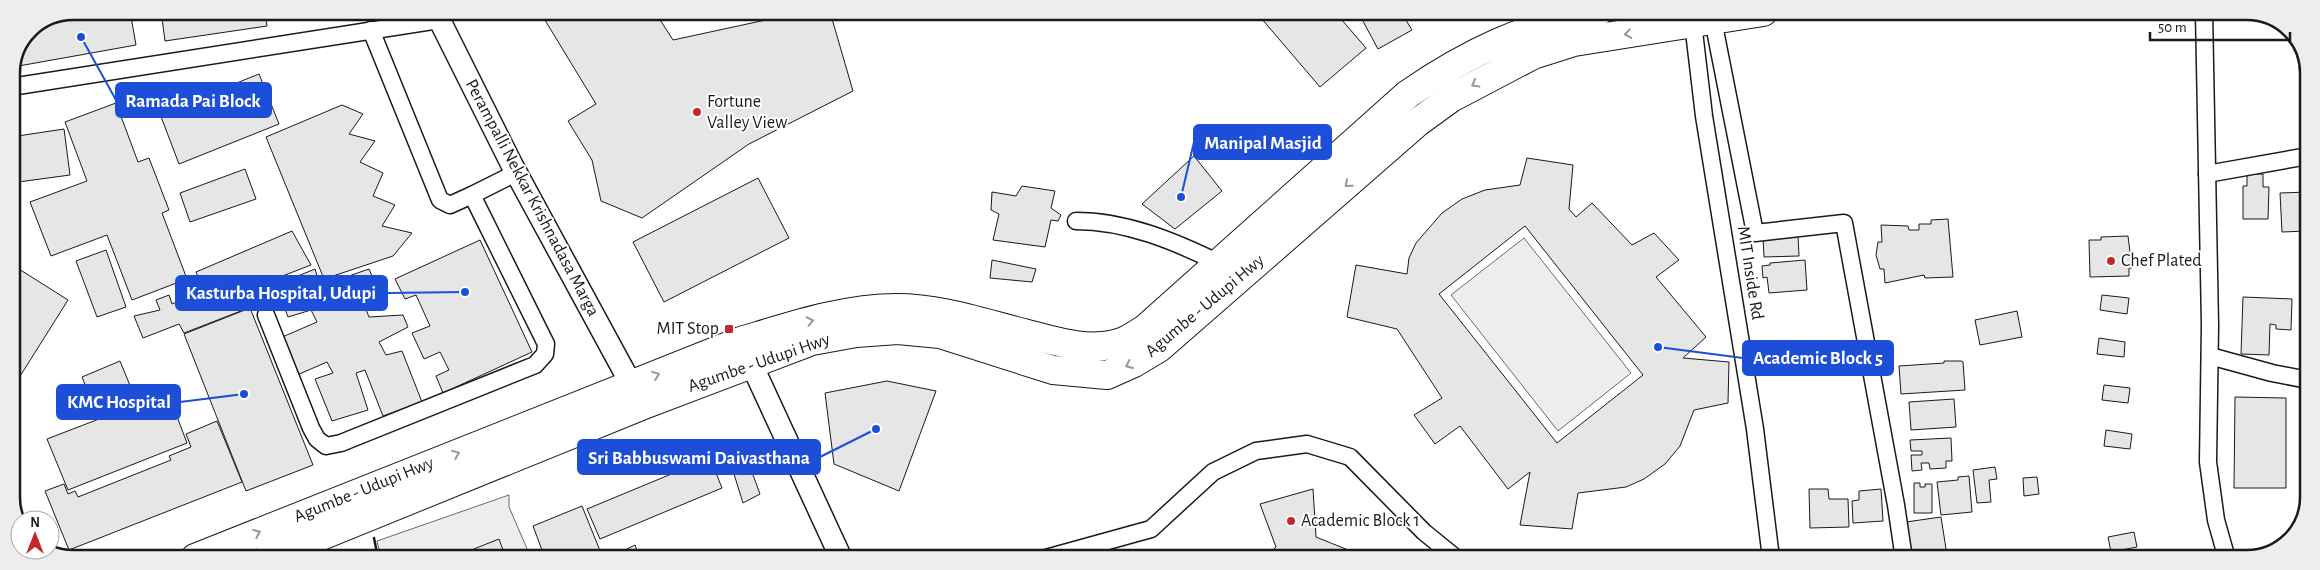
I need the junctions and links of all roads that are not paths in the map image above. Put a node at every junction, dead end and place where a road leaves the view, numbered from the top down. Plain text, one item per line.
1 (418, 20) edge
2 (439, 20) edge
3 (1564, 20) edge
4 (1715, 20) edge
5 (2204, 20) edge
6 (1703, 22) junction
7 (371, 30) junction
8 (20, 86) edge
9 (2300, 157) edge
10 (516, 173) junction
11 (2207, 174) junction
12 (472, 195) junction
13 (1076, 221) dead end
14 (1219, 263) junction
15 (266, 316) dead end
16 (746, 352) junction
17 (2210, 356) junction
18 (2300, 378) edge
19 (630, 384) junction
20 (215, 550) edge
21 (286, 550) edge
22 (837, 550) edge
23 (1074, 550) edge
24 (1446, 550) edge
25 (1770, 550) edge
26 (1903, 550) edge
27 (2224, 550) edge

1 - 7 street
2 - 10 street, Perampalli Nekkar Krishnadasa Marga
3 - 14 highway, Agumbe - Udupi Hwy
4 - 6 highway, Agumbe - Udupi Hwy
5 - 11 street
6 -> 16 highway, Agumbe - Udupi Hwy
6 - 25 street, MIT Inside Rd
6 - 26 street
7 - 8 street
7 - 12 street
9 - 11 street
10 - 12 street
10 - 19 street, Perampalli Nekkar Krishnadasa Marga
11 - 17 street
12 - 15 street
13 - 14 street
16 -> 14 highway, Agumbe - Udupi Hwy
19 -> 16 highway, Agumbe - Udupi Hwy
16 - 21 highway, Agumbe - Udupi Hwy
16 - 22 street
17 - 18 street
17 - 27 street
20 -> 19 highway, Agumbe - Udupi Hwy
23 - 24 street

